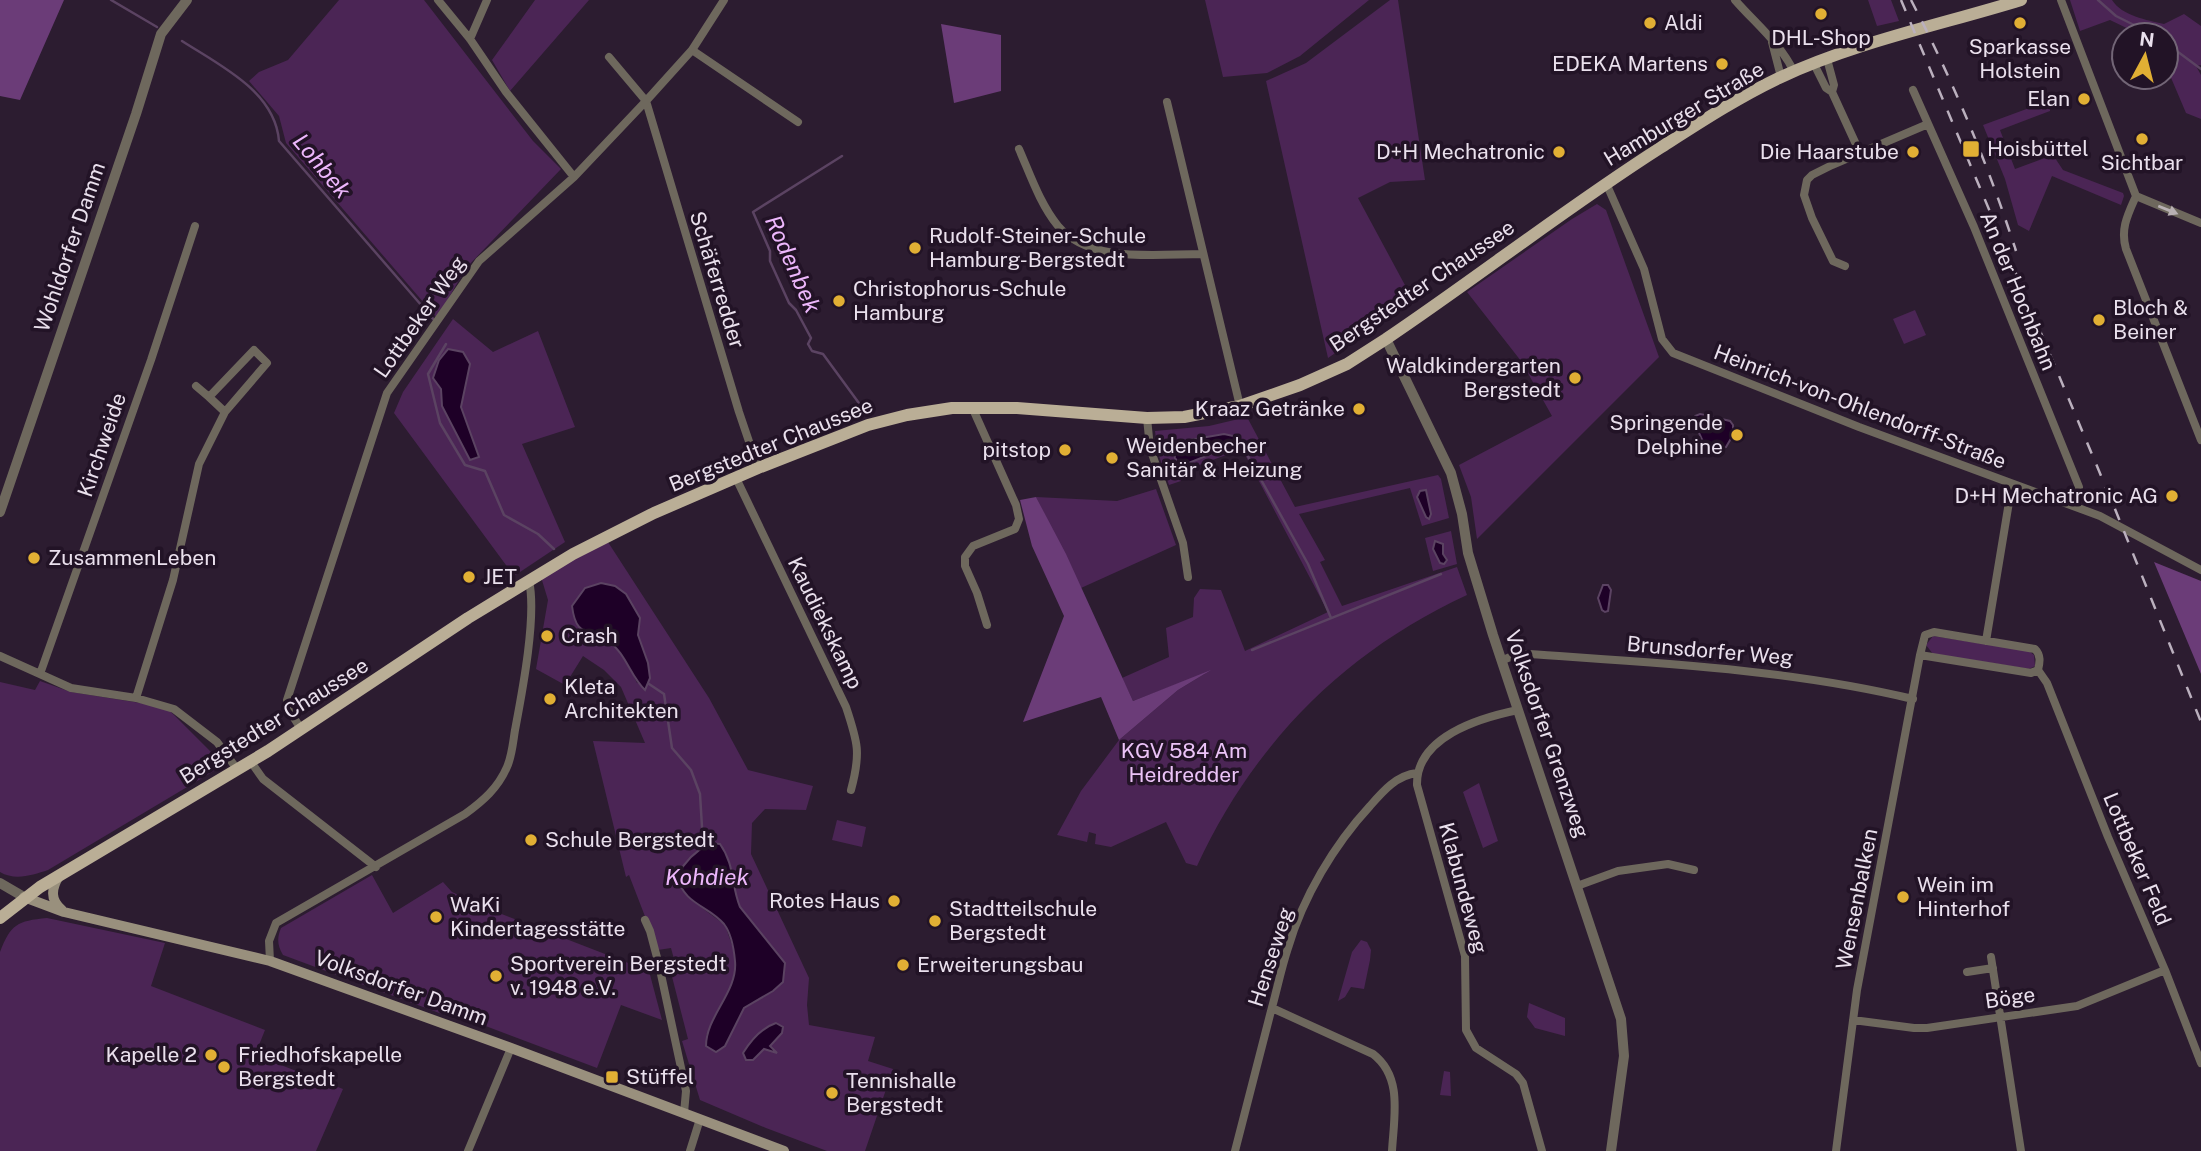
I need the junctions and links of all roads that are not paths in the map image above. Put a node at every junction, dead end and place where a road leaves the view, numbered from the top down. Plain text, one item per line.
1 (187, 0) edge
2 (438, 0) edge
3 (487, 0) edge
4 (724, 0) edge
5 (1735, 0) edge
6 (2021, 0) edge
7 (2061, 0) edge
8 (470, 39) junction
9 (1772, 42) junction
10 (692, 50) junction
11 (609, 57) dead end
12 (1827, 59) junction
13 (1814, 64) junction
14 (1794, 72) junction
15 (1781, 77) junction
16 (1913, 90) dead end
17 (1832, 92) junction
18 (646, 101) junction
19 (1167, 102) dead end
20 (798, 122) dead end
21 (1928, 124) junction
22 (1019, 149) dead end
23 (1860, 153) junction
24 (574, 177) junction
25 (1606, 183) junction
26 (2136, 196) junction
27 (2201, 223) edge
28 (195, 226) dead end
29 (1202, 254) junction
30 (1845, 266) dead end
31 (1386, 339) junction
32 (197, 386) dead end
33 (209, 397) junction
34 (1240, 406) junction
35 (972, 407) junction
36 (225, 412) junction
37 (1147, 418) junction
38 (2201, 440) edge
39 (758, 468) junction
40 (736, 478) junction
41 (2012, 484) junction
42 (2076, 507) junction
43 (0, 512) edge
44 (2201, 570) edge
45 (1188, 577) dead end
46 (529, 581) junction
47 (987, 625) dead end
48 (1986, 641) junction
49 (1920, 655) junction
50 (0, 656) edge
51 (1503, 660) junction
52 (2038, 670) junction
53 (40, 674) junction
54 (136, 698) junction
55 (1913, 699) junction
56 (1518, 710) junction
57 (301, 729) junction
58 (251, 762) junction
59 (237, 769) junction
60 (1417, 773) junction
61 (851, 790) dead end
62 (376, 867) junction
63 (1694, 870) dead end
64 (59, 876) junction
65 (0, 883) edge
66 (1577, 886) junction
67 (24, 897) junction
68 (64, 912) junction
69 (0, 918) edge
70 (645, 920) dead end
71 (1991, 957) dead end
72 (270, 961) junction
73 (1993, 968) junction
74 (2165, 970) junction
75 (1967, 972) dead end
76 (1272, 1008) junction
77 (2000, 1017) junction
78 (1853, 1020) junction
79 (511, 1048) junction
80 (2201, 1063) edge
81 (684, 1113) junction
82 (699, 1119) junction
83 (468, 1151) edge
84 (690, 1151) edge
85 (784, 1151) edge
86 (1235, 1151) edge
87 (1392, 1151) edge
88 (1542, 1151) edge
89 (1611, 1151) edge
90 (1836, 1151) edge
91 (2021, 1151) edge

1 - 43 street, Wohldorfer Damm
2 - 8 street
3 - 8 street
4 - 10 street, Lottbeker Weg
5 - 9 street
6 - 12 main road, Hamburger Straße
7 - 26 street
8 - 24 street
9 - 14 street
9 - 15 street
10 - 18 street, Lottbeker Weg
10 - 20 street
11 - 18 street
12 - 13 main road, Hamburger Straße
12 - 17 street
13 - 14 main road, Hamburger Straße
13 - 17 street
14 - 15 main road, Hamburger Straße
15 - 25 main road, Hamburger Straße
16 - 21 street, An der Hochbahn
17 - 23 street
18 - 24 street, Lottbeker Weg
18 - 39 street, Schäferredder
19 - 29 street
21 - 23 street
21 - 42 street, An der Hochbahn
22 - 29 street
23 - 30 street
24 - 57 street, Lottbeker Weg
25 - 31 main road, Bergstedter Chaussee
25 - 41 street, Heinrich-von-Ohlendorff-Straße
26 -> 27 street
26 - 38 street
28 - 53 street, Kirchweide
29 - 34 street
31 - 34 main road, Bergstedter Chaussee
31 - 51 street, Volksdorfer Grenzweg
32 - 33 street
33 - 36 street
33 - 36 street
34 - 37 main road, Bergstedter Chaussee
35 - 37 main road, Bergstedter Chaussee
35 - 39 main road, Bergstedter Chaussee
35 - 47 street
36 - 54 street
37 - 45 street
39 - 40 main road, Bergstedter Chaussee
40 - 46 main road, Bergstedter Chaussee
40 - 61 street, Kaudiekskamp
41 - 42 street, Heinrich-von-Ohlendorff-Straße
41 - 48 street
42 - 44 street, Heinrich-von-Ohlendorff-Straße
46 - 57 main road, Bergstedter Chaussee
46 - 62 street
48 - 49 street
48 - 52 street, Lottbeker Feld
49 - 52 street
49 - 55 street, Wensenbalken
50 - 53 street
51 - 55 street, Brunsdorfer Weg
51 - 56 street, Volksdorfer Grenzweg
52 - 74 street, Lottbeker Feld
53 - 54 street
54 - 59 street
55 - 78 street, Wensenbalken
56 - 60 street
56 - 66 street, Volksdorfer Grenzweg
57 - 58 main road, Bergstedter Chaussee
58 - 59 main road, Bergstedter Chaussee
58 - 62 street
59 - 64 main road, Bergstedter Chaussee
60 - 76 street, Henseweg
60 - 88 street, Klabundeweg
62 - 72 street
63 - 66 street
64 - 67 main road, Bergstedter Chaussee
64 - 68 main road
65 - 67 street, Volksdorfer Damm
66 - 89 street, Volksdorfer Grenzweg
67 - 68 main road, Volksdorfer Damm
67 - 69 main road, Bergstedter Chaussee
68 - 72 main road, Volksdorfer Damm
70 - 81 street
71 - 73 street
72 - 79 main road, Volksdorfer Damm
73 - 75 street
73 - 77 street
74 - 77 street, Böge
74 - 80 street, Lottbeker Feld
76 - 86 street, Henseweg
76 - 87 street
77 - 78 street, Böge
77 - 91 street
78 - 90 street, Wensenbalken
79 - 81 main road, Volksdorfer Damm
79 - 83 street
81 - 82 main road, Volksdorfer Damm
82 - 84 street
82 - 85 main road, Volksdorfer Damm

